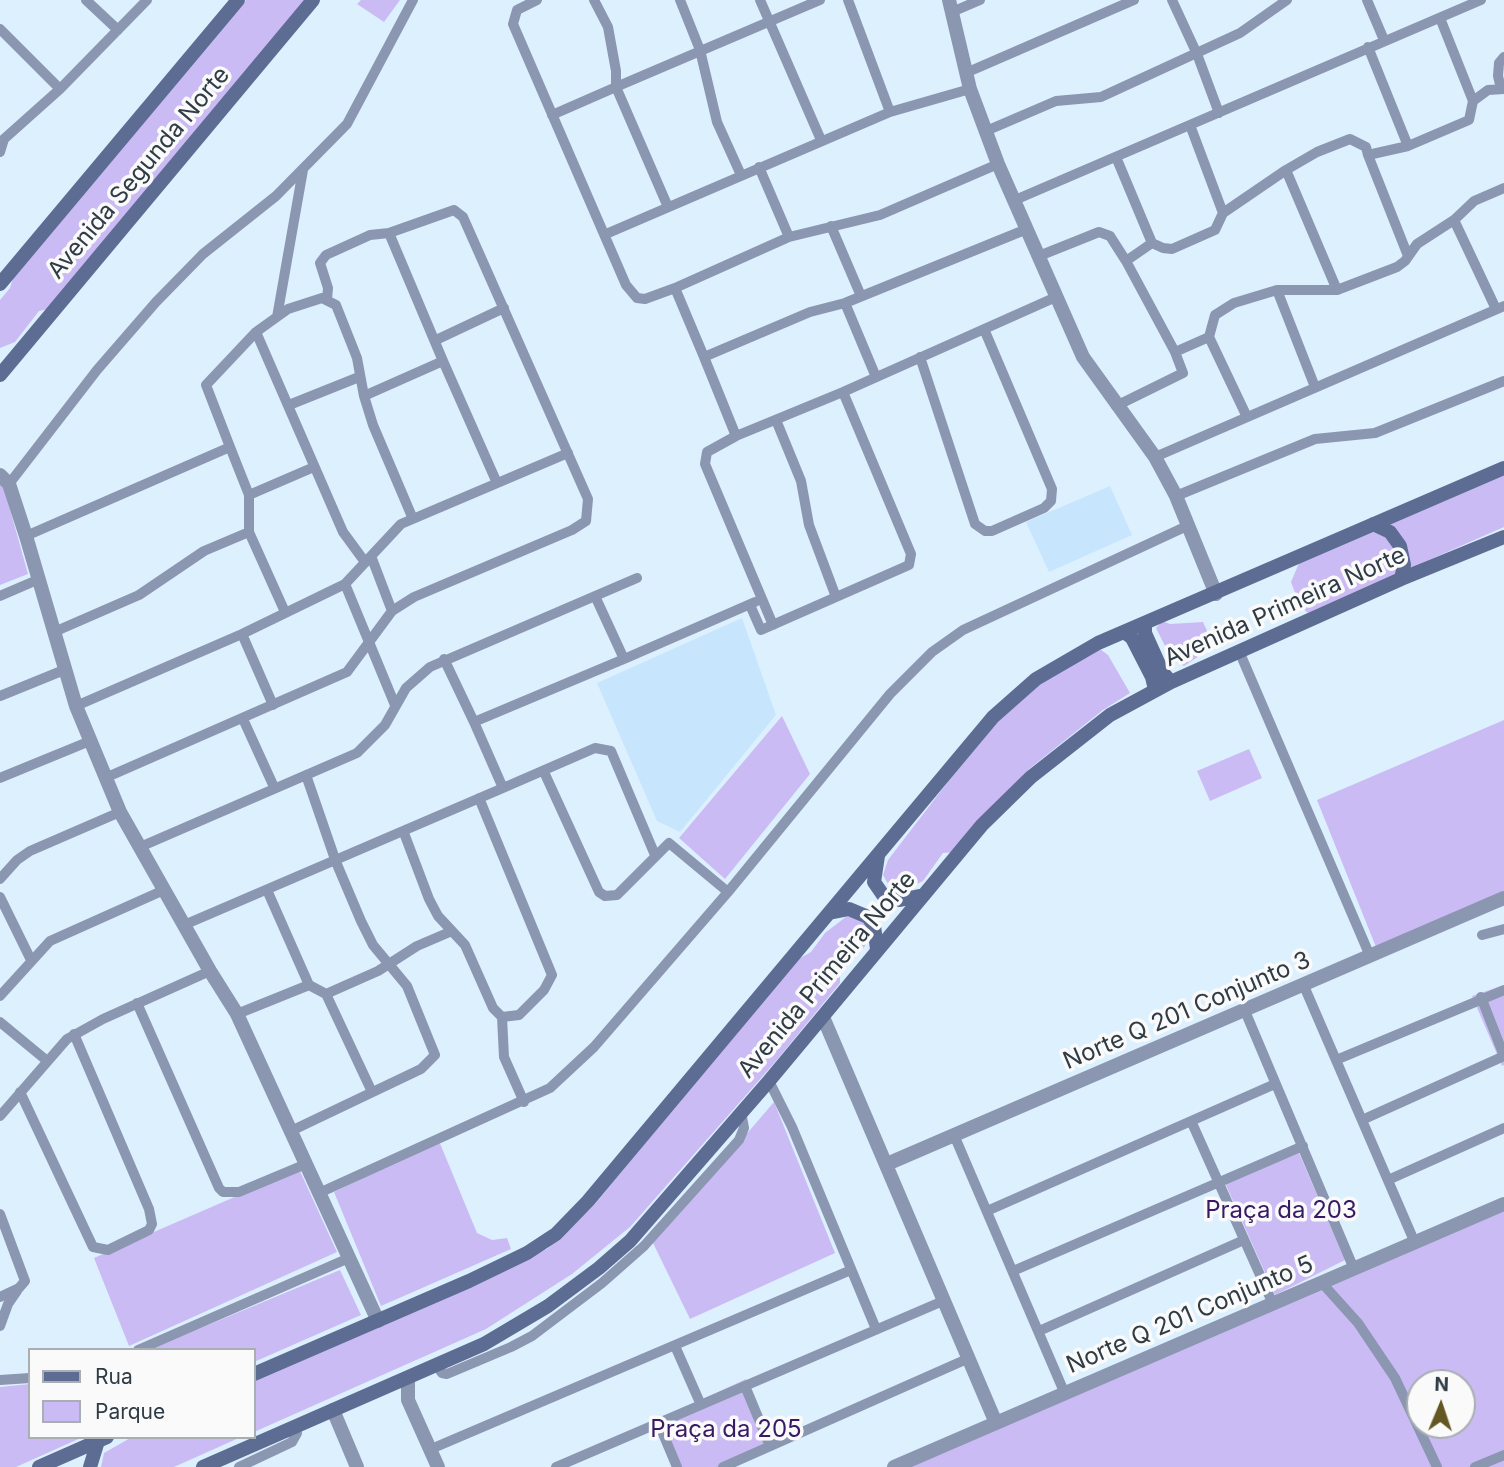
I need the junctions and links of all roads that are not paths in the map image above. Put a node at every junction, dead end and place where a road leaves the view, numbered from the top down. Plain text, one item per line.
1 (86, 0) edge
2 (147, 0) edge
3 (313, 0) edge
4 (413, 0) edge
5 (537, 0) edge
6 (594, 0) edge
7 (680, 0) edge
8 (760, 0) edge
9 (820, 0) edge
10 (848, 0) edge
11 (980, 0) edge
12 (1134, 0) edge
13 (1172, 0) edge
14 (1287, 0) edge
15 (1367, 0) edge
16 (1481, 0) edge
17 (235, 1) edge
18 (951, 6) edge
19 (1440, 18) junction
20 (768, 21) junction
21 (0, 29) edge
22 (118, 30) junction
23 (1384, 40) junction
24 (1368, 47) junction
25 (701, 50) junction
26 (1198, 54) junction
27 (1504, 57) edge
28 (968, 72) junction
29 (616, 87) junction
30 (60, 89) junction
31 (970, 89) junction
32 (1503, 89) edge
33 (1473, 101) junction
34 (890, 112) junction
35 (1219, 113) junction
36 (552, 115) junction
37 (1190, 125) junction
38 (986, 131) junction
39 (2, 137) edge
40 (821, 140) junction
41 (1409, 146) junction
42 (0, 152) edge
43 (1368, 155) junction
44 (1116, 157) junction
45 (998, 164) junction
46 (759, 167) junction
47 (303, 170) junction
48 (1286, 170) junction
49 (741, 175) junction
50 (1504, 188) edge
51 (1015, 200) junction
52 (668, 207) junction
53 (1223, 213) junction
54 (1454, 220) junction
55 (831, 226) junction
56 (1027, 229) junction
57 (389, 233) junction
58 (606, 234) junction
59 (789, 237) junction
60 (1152, 243) junction
61 (1039, 256) junction
62 (1408, 256) junction
63 (1126, 261) junction
64 (0, 284) edge
65 (675, 288) junction
66 (1277, 290) junction
67 (1338, 290) junction
68 (860, 296) junction
69 (1056, 297) junction
70 (327, 299) junction
71 (845, 303) junction
72 (1500, 307) edge
73 (504, 309) junction
74 (277, 317) junction
75 (984, 328) junction
76 (256, 332) junction
77 (1209, 337) junction
78 (436, 340) junction
79 (1175, 352) junction
80 (19, 353) junction
81 (704, 357) junction
82 (920, 357) junction
83 (0, 358) edge
84 (443, 361) junction
85 (0, 375) edge
86 (359, 377) junction
87 (876, 377) junction
88 (1504, 381) edge
89 (1315, 387) junction
90 (842, 392) junction
91 (364, 396) junction
92 (289, 405) junction
93 (1116, 406) junction
94 (1247, 417) junction
95 (776, 420) junction
96 (736, 436) junction
97 (230, 447) junction
98 (568, 453) junction
99 (1155, 457) junction
100 (314, 467) junction
101 (1504, 468) edge
102 (4, 480) edge
103 (498, 483) junction
104 (249, 495) junction
105 (1175, 496) junction
106 (413, 519) junction
107 (1373, 524) junction
108 (1187, 526) junction
109 (249, 532) junction
110 (26, 536) junction
111 (1504, 537) edge
112 (368, 559) junction
113 (637, 578) dead end
114 (37, 579) junction
115 (1401, 579) junction
116 (345, 584) junction
117 (1216, 594) junction
118 (0, 596) edge
119 (595, 596) junction
120 (836, 597) junction
121 (761, 599) junction
122 (750, 605) junction
123 (392, 611) junction
124 (285, 612) junction
125 (1145, 623) junction
126 (773, 625) junction
127 (54, 632) junction
128 (1124, 632) junction
129 (242, 634) junction
130 (369, 645) junction
131 (1240, 651) junction
132 (444, 659) junction
133 (624, 659) junction
134 (64, 670) junction
135 (1171, 682) junction
136 (1155, 690) junction
137 (0, 696) edge
138 (272, 705) junction
139 (395, 705) junction
140 (76, 706) junction
141 (243, 719) junction
142 (474, 722) junction
143 (90, 741) junction
144 (544, 772) junction
145 (306, 775) junction
146 (0, 778) edge
147 (105, 778) junction
148 (274, 788) junction
149 (503, 788) junction
150 (479, 798) junction
151 (120, 812) junction
152 (404, 833) junction
153 (141, 847) junction
154 (655, 855) junction
155 (878, 855) junction
156 (336, 862) junction
157 (0, 879) edge
158 (164, 890) junction
159 (267, 890) junction
160 (728, 892) junction
161 (926, 894) junction
162 (0, 897) edge
163 (1504, 898) edge
164 (829, 913) junction
165 (184, 925) junction
166 (1504, 929) edge
167 (452, 930) junction
168 (1482, 935) dead end
169 (877, 948) junction
170 (1370, 956) junction
171 (31, 960) junction
172 (390, 963) junction
173 (210, 971) junction
174 (309, 985) junction
175 (1304, 986) junction
176 (1504, 990) edge
177 (326, 995) junction
178 (0, 996) edge
179 (1481, 997) junction
180 (136, 1003) junction
181 (1245, 1011) junction
182 (237, 1014) junction
183 (502, 1017) junction
184 (823, 1017) junction
185 (0, 1022) edge
186 (74, 1034) junction
187 (46, 1060) junction
188 (1336, 1060) junction
189 (769, 1081) junction
190 (1275, 1084) junction
191 (20, 1091) junction
192 (372, 1092) junction
193 (524, 1102) junction
194 (0, 1116) edge
195 (1362, 1120) junction
196 (1192, 1123) junction
197 (1504, 1128) edge
198 (291, 1131) junction
199 (954, 1135) junction
200 (1303, 1146) junction
201 (306, 1164) junction
202 (887, 1164) junction
203 (1388, 1180) junction
204 (1217, 1183) junction
205 (319, 1192) junction
206 (1504, 1204) edge
207 (987, 1211) junction
208 (0, 1214) edge
209 (1244, 1240) junction
210 (1415, 1242) junction
211 (349, 1258) junction
212 (1354, 1269) junction
213 (851, 1270) junction
214 (1013, 1271) junction
215 (1322, 1283) junction
216 (19, 1288) junction
217 (0, 1297) edge
218 (943, 1300) junction
219 (1273, 1304) junction
220 (378, 1321) junction
221 (0, 1326) edge
222 (876, 1329) junction
223 (1039, 1331) junction
224 (675, 1346) junction
225 (143, 1348) edge
226 (967, 1359) junction
227 (256, 1373) edge
228 (28, 1378) edge
229 (408, 1379) junction
230 (0, 1380) edge
231 (390, 1386) junction
232 (745, 1386) junction
233 (1065, 1394) junction
234 (408, 1400) junction
235 (701, 1405) junction
236 (333, 1410) junction
237 (996, 1423) junction
238 (659, 1424) junction
239 (295, 1426) junction
240 (103, 1439) edge
241 (770, 1446) junction
242 (430, 1449) junction
243 (1504, 1455) edge
244 (727, 1466) edge
245 (39, 1467) edge
246 (90, 1467) edge
247 (203, 1467) edge
248 (239, 1467) edge
249 (357, 1467) edge
250 (438, 1467) edge
251 (556, 1467) edge
252 (677, 1467) edge
253 (894, 1467) edge
254 (1437, 1467) edge
255 (1475, 1467) edge

1 - 22 street
2 - 22 street
3 - 80 main road, Avenida Segunda Norte
4 - 47 street
5 - 36 street
6 - 29 street
7 - 25 street
8 - 20 street
9 - 20 street
10 - 34 street
11 - 18 street
12 - 28 street
13 - 26 street
14 - 26 street
15 - 23 street
16 - 19 street
17 - 64 main road, Avenida Segunda Norte
18 - 28 street
19 - 23 street
19 - 33 street
20 - 25 street
20 - 40 street
21 - 30 street
22 - 30 street
23 - 24 street
24 - 35 street
24 - 41 street
25 - 29 street
25 - 49 street
26 - 35 street
26 - 38 street
27 - 32 street
28 - 31 street
29 - 36 street
29 - 52 street
30 - 39 street
31 - 34 street
31 - 38 street
32 - 33 street
33 - 41 street
34 - 40 street
35 - 37 street
36 - 58 street
37 - 44 street
37 - 53 street
38 - 45 street
39 - 42 street
40 - 46 street
41 - 43 street
43 - 48 street
43 - 62 street
44 - 51 street
44 - 60 street
45 - 51 street
45 - 55 street
46 - 49 street
46 - 59 street
47 - 74 street
47 - 102 street
48 - 53 street
48 - 67 street
49 - 52 street
50 - 54 street
51 - 56 street
52 - 58 street
53 - 60 street
54 - 62 street
54 - 72 street
55 - 59 street
55 - 68 street
56 - 61 street
56 - 68 street
57 - 70 street
57 - 73 street
57 - 78 street
58 - 65 street
59 - 65 street
60 - 63 street
61 - 63 street
61 - 69 street
62 - 67 street
63 - 79 street
65 - 81 street
66 - 67 street
66 - 77 street
66 - 89 street
68 - 71 street
69 - 75 street
69 - 93 street
70 - 74 street
70 - 86 street
71 - 81 street
71 - 87 street
72 - 89 street
73 - 78 street
73 - 98 street
74 - 76 street
75 - 82 street
75 - 82 street
76 - 92 street
76 - 97 street
77 - 79 street
77 - 94 street
78 - 84 street
79 - 93 street
80 - 83 main road
80 - 85 main road, Avenida Segunda Norte
81 - 96 street
82 - 87 street
84 - 91 street
84 - 103 street
86 - 91 street
86 - 92 street
87 - 90 street
88 - 105 street
89 - 94 street
90 - 95 street
90 - 120 street
91 - 106 street
92 - 100 street
93 - 99 street
94 - 99 street
95 - 96 street
95 - 120 street
96 - 121 street
97 - 104 street
97 - 110 street
98 - 103 street
98 - 123 street
99 - 105 street
100 - 104 street
100 - 112 street
101 - 107 main road, Avenida Primeira Norte
102 - 110 street
103 - 106 street
104 - 109 street
105 - 108 street
106 - 112 street
107 - 115 main road
107 - 117 main road, Avenida Primeira Norte
108 - 117 street
108 - 160 street
109 - 124 street
109 - 127 street
110 - 114 street
111 - 115 main road, Avenida Primeira Norte
112 - 116 street
112 - 123 street
113 - 119 street
114 - 118 street
114 - 127 street
115 - 131 main road, Avenida Primeira Norte
116 - 124 street
116 - 130 street
117 - 125 main road, Avenida Primeira Norte
119 - 132 street
119 - 133 street
120 - 126 street
121 - 122 street
121 - 126 street
122 - 126 street
122 - 133 street
123 - 130 street
124 - 129 street
125 - 128 main road, Avenida Primeira Norte
125 - 135 main road
127 - 134 street
128 - 136 main road
128 - 155 main road, Avenida Primeira Norte
129 - 138 street
129 - 140 street
130 - 138 street
130 - 139 street
131 - 135 main road, Avenida Primeira Norte
131 - 170 street
132 - 139 street
132 - 142 street
133 - 142 street
134 - 137 street
134 - 140 street
135 - 136 main road, Avenida Primeira Norte
136 - 161 main road, Avenida Primeira Norte
138 - 141 street
139 - 145 street
140 - 143 street
141 - 147 street
141 - 148 street
142 - 149 street
143 - 146 street
143 - 147 street
144 - 149 street
144 - 154 street
144 - 154 street
145 - 148 street
145 - 156 street
147 - 151 street
148 - 153 street
149 - 150 street
150 - 152 street
150 - 183 street
151 - 153 street
151 - 157 street
152 - 156 street
152 - 167 street
153 - 158 street
154 - 160 street
155 - 161 main road
155 - 164 main road, Avenida Primeira Norte
156 - 159 street
156 - 172 street
158 - 165 street
158 - 171 street
159 - 165 street
159 - 174 street
160 - 193 street
161 - 169 main road, Avenida Primeira Norte
162 - 171 street
163 - 170 street, Norte Q 201 Conjunto 3
164 - 169 main road
164 - 220 main road, Avenida Primeira Norte
165 - 173 street
166 - 168 street
167 - 172 street
167 - 183 street
169 - 184 main road, Avenida Primeira Norte
170 - 175 street, Norte Q 201 Conjunto 3
171 - 178 street
172 - 177 street
172 - 192 street
173 - 180 street
173 - 182 street
174 - 177 street
174 - 182 street
175 - 181 street, Norte Q 201 Conjunto 3
175 - 188 street
176 - 179 street
177 - 192 street
179 - 188 street
179 - 195 street
180 - 186 street
180 - 201 street
181 - 190 street
181 - 199 street, Norte Q 201 Conjunto 3
182 - 198 street
183 - 193 street
184 - 189 main road, Avenida Primeira Norte
184 - 202 street
185 - 187 street
186 - 187 street
186 - 191 street
187 - 191 street
188 - 195 street
189 - 213 street
189 - 229 main road, Avenida Primeira Norte
190 - 196 street
190 - 200 street
191 - 194 street
192 - 198 street
193 - 205 street
195 - 203 street
196 - 204 street
196 - 207 street
197 - 203 street
198 - 201 street
199 - 202 street, Norte Q 201 Conjunto 3
199 - 207 street
200 - 204 street
200 - 212 street
201 - 205 street
202 - 218 street
203 - 210 street
204 - 209 street
204 - 214 street
205 - 211 street
206 - 210 street, Norte Q 201 Conjunto 5
207 - 214 street
208 - 216 street
209 - 219 street
209 - 223 street
210 - 212 street, Norte Q 201 Conjunto 5
211 - 220 street
211 - 225 street
212 - 215 street, Norte Q 201 Conjunto 5
213 - 222 street
213 - 224 street
214 - 223 street
215 - 219 street, Norte Q 201 Conjunto 5
215 - 254 street
216 - 217 street
216 - 221 street
218 - 222 street
218 - 226 street
219 - 233 street, Norte Q 201 Conjunto 5
220 - 227 main road, Avenida Primeira Norte
222 - 232 street
223 - 233 street
224 - 235 street
224 - 242 street
226 - 237 street
226 - 241 street
228 - 230 street
229 - 231 main road, Avenida Primeira Norte
229 - 234 street
231 - 234 street
231 - 236 main road, Avenida Primeira Norte
232 - 235 street
232 - 241 street
233 - 237 street, Norte Q 201 Conjunto 5
234 - 242 street
235 - 238 street
236 - 239 main road, Avenida Primeira Norte
236 - 249 street
237 - 253 street, Norte Q 201 Conjunto 5
238 - 251 street
238 - 252 street
239 - 247 main road, Avenida Primeira Norte
239 - 248 street
240 - 245 main road
240 - 246 main road
241 - 244 street
242 - 250 street
243 - 255 street

